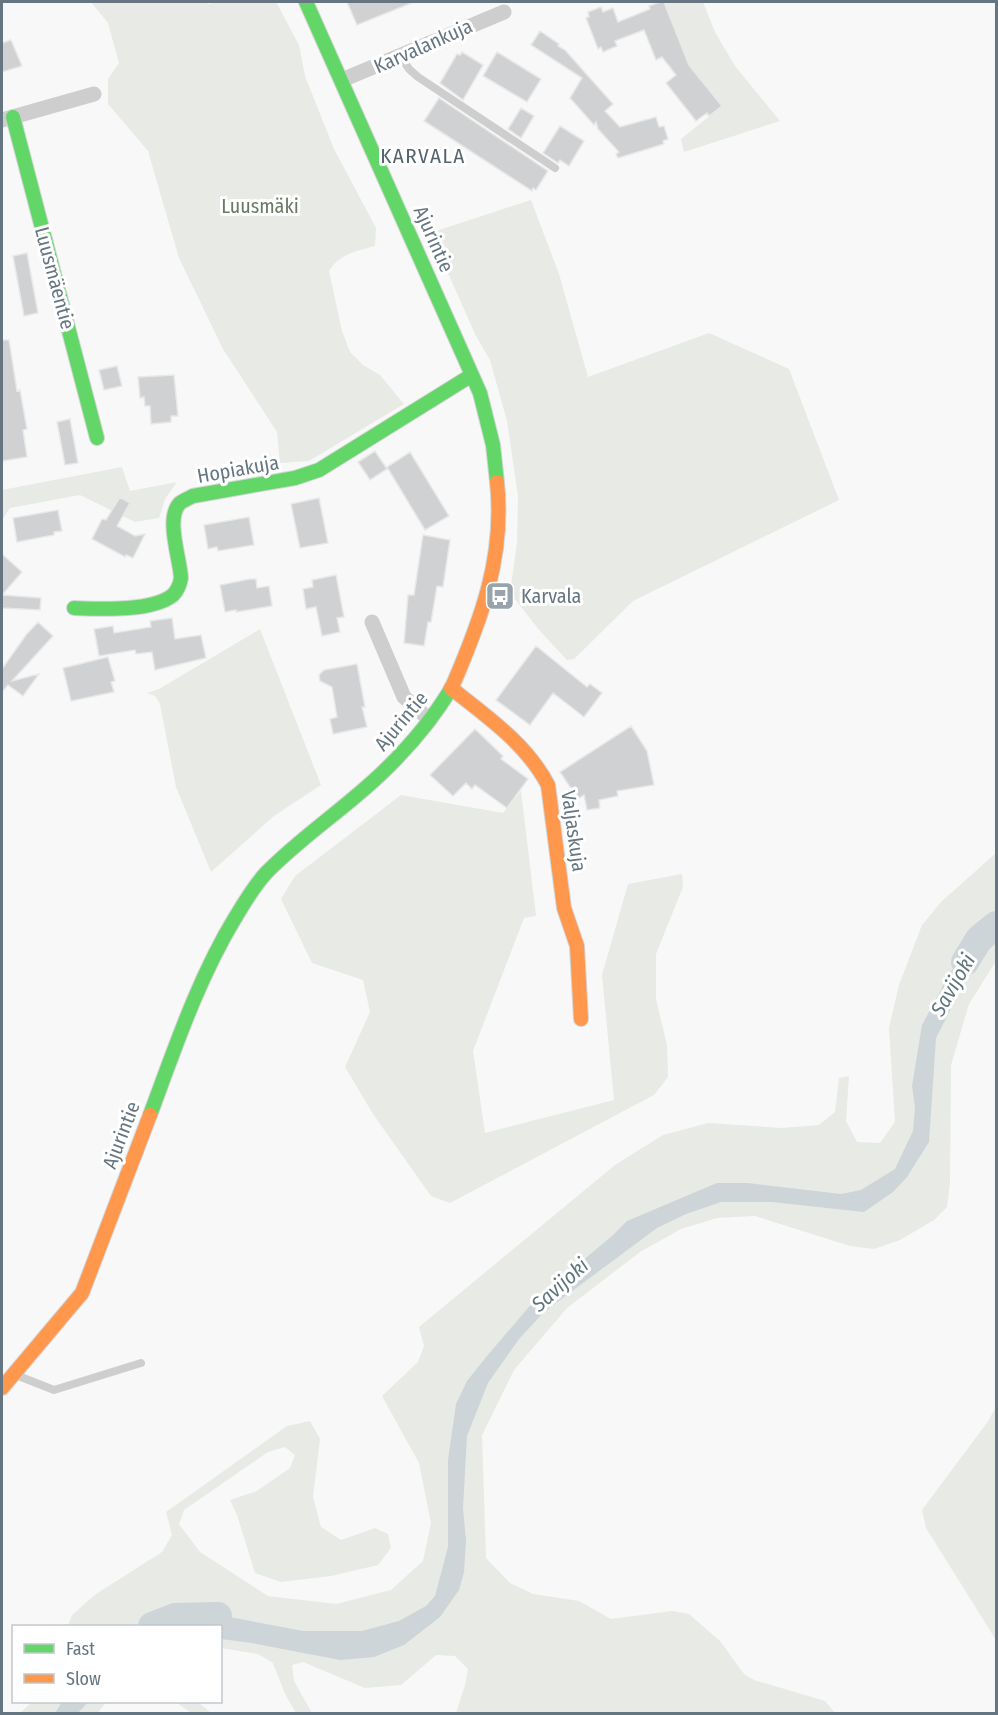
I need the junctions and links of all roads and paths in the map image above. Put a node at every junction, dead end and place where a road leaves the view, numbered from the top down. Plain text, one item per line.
1 (306, 2) edge
2 (504, 12) dead end
3 (401, 57) junction
4 (342, 80) junction
5 (94, 94) dead end
6 (7, 119) edge
7 (555, 168) dead end
8 (472, 375) junction
9 (97, 438) dead end
10 (74, 608) dead end
11 (372, 622) dead end
12 (451, 688) junction
13 (430, 720) junction
14 (581, 1019) dead end
15 (141, 1363) dead end
16 (15, 1374) junction
17 (2, 1388) edge

1 - 4 street, Ajurintie
2 - 3 street, Karvalankuja
3 - 4 street, Karvalankuja
3 - 7 lane
4 - 8 street, Ajurintie
5 - 6 street, Luusmäentie
6 - 9 street, Luusmäentie
8 - 10 street, Hopiakuja
8 - 12 street, Ajurintie
11 - 13 street
12 - 13 street, Ajurintie
12 - 14 street, Valjaskuja
13 - 16 street, Ajurintie
15 - 16 lane
16 - 17 street, Ajurintie

